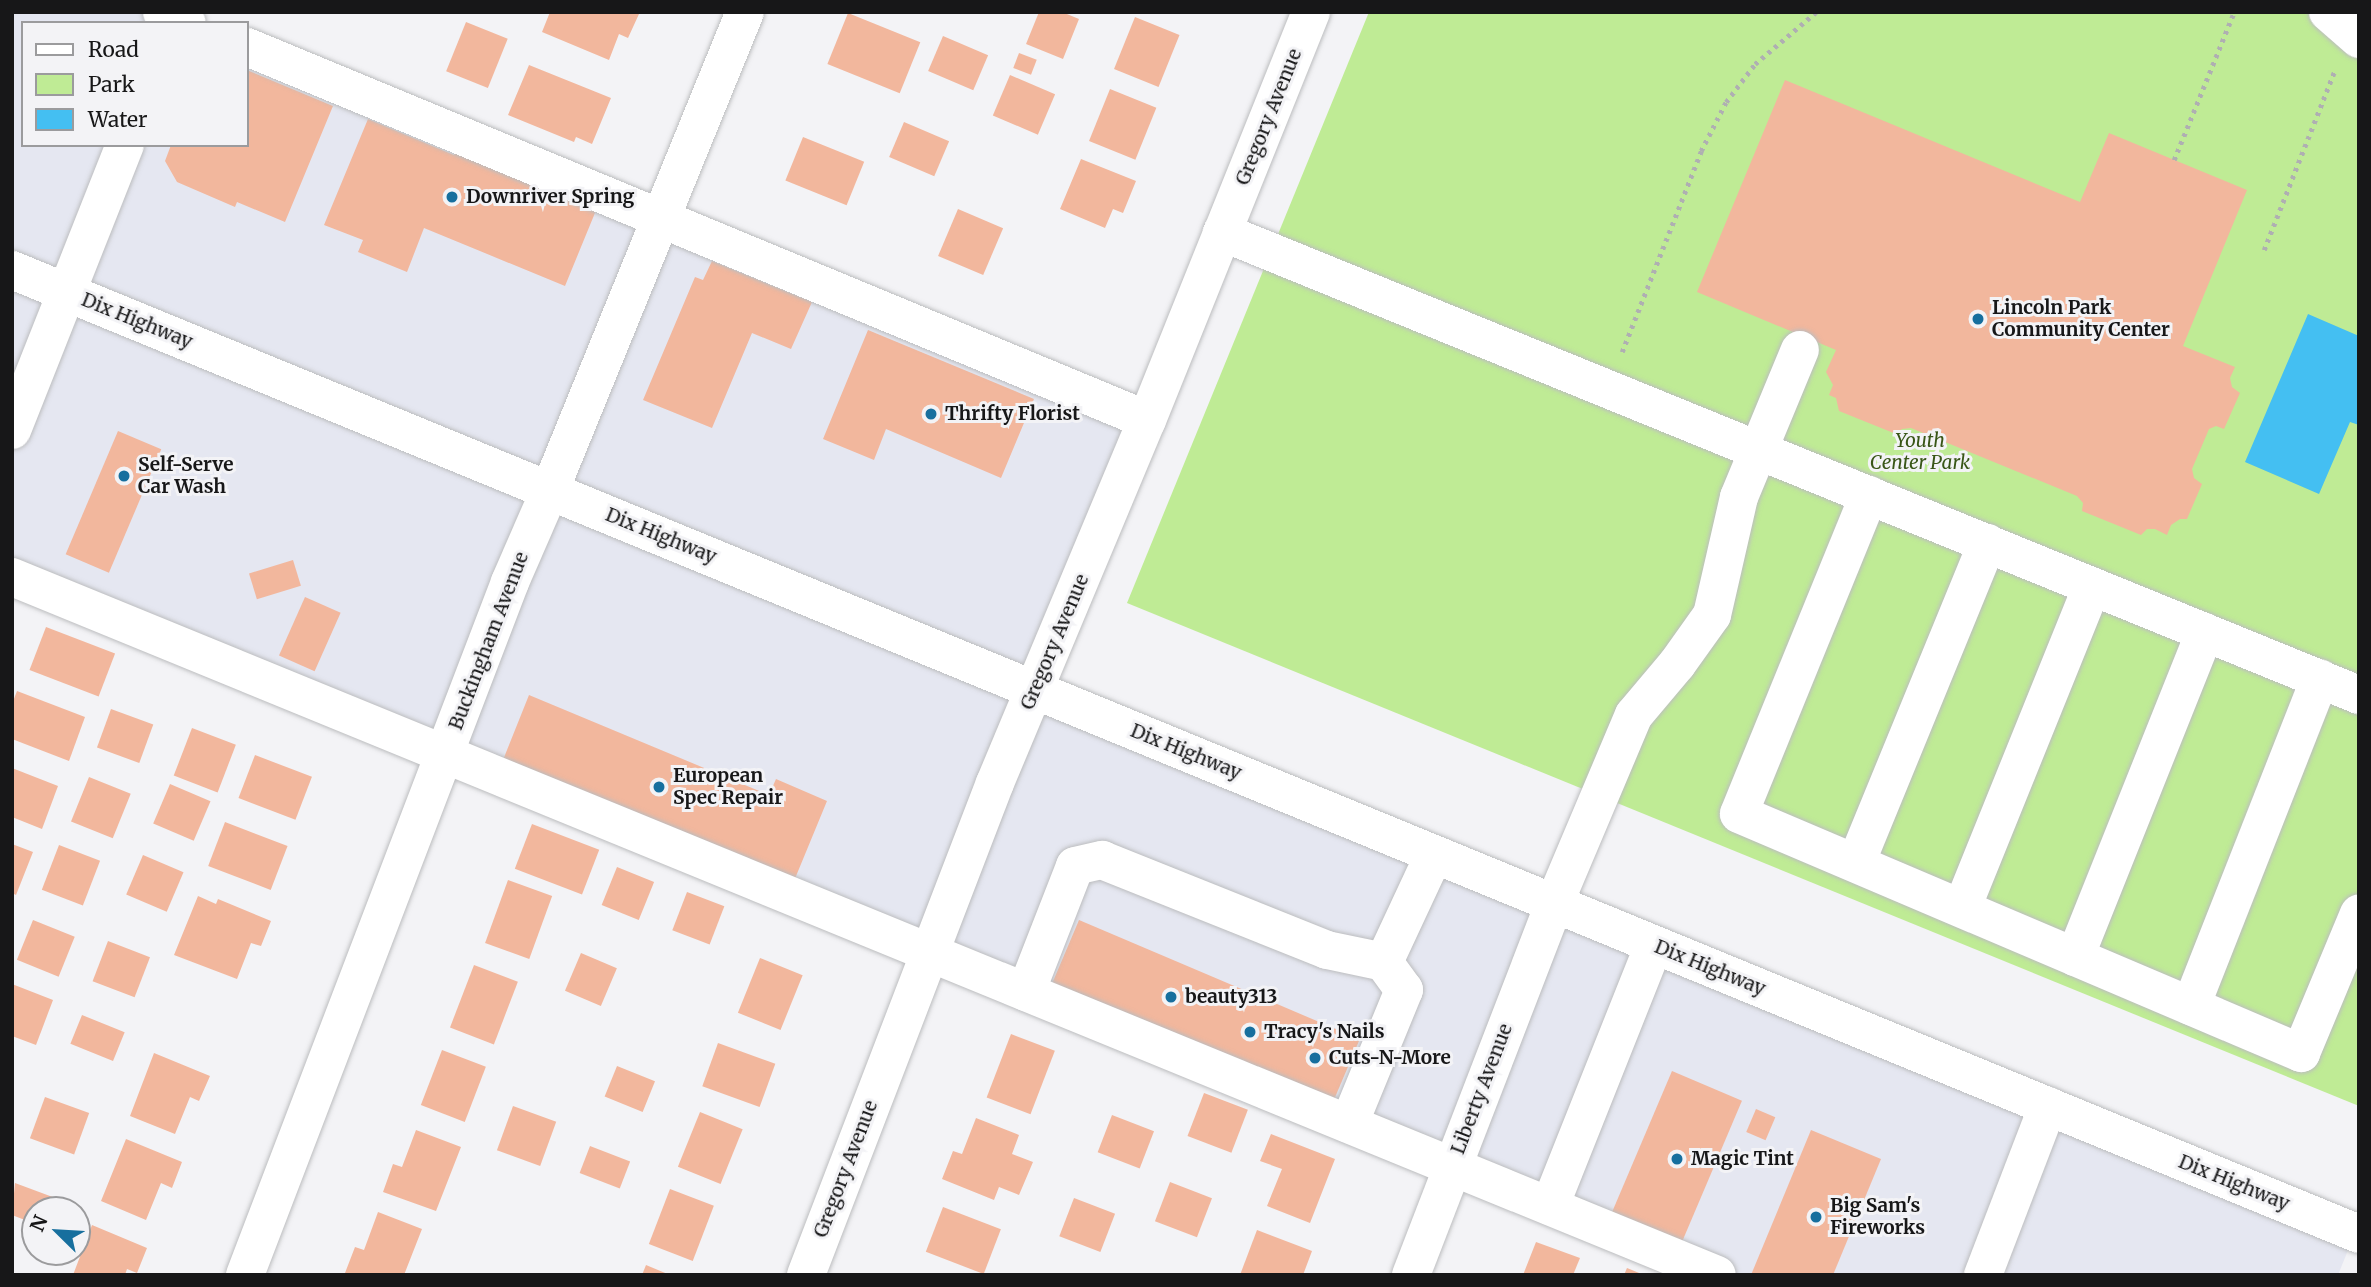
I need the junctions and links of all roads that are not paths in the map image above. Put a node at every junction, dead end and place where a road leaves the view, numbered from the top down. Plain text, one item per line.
1 (745, 12) edge
2 (1311, 12) edge
3 (248, 47) edge
4 (124, 147) edge
5 (661, 219) junction
6 (1222, 232) junction
7 (12, 270) edge
8 (65, 292) junction
9 (1800, 350) dead end
10 (1147, 420) junction
11 (12, 430) edge
12 (1758, 450) junction
13 (550, 491) junction
14 (1869, 495) junction
15 (1987, 543) junction
16 (12, 577) edge
17 (2092, 586) junction
18 (2205, 632) junction
19 (2320, 679) junction
20 (1035, 690) junction
21 (2359, 695) edge
22 (444, 754) junction
23 (1434, 855) junction
24 (1856, 863) junction
25 (1554, 904) junction
26 (1962, 908) junction
27 (2359, 914) edge
28 (1654, 945) junction
29 (929, 953) junction
30 (2075, 957) junction
31 (1384, 962) junction
32 (1026, 992) junction
33 (2191, 1006) junction
34 (2048, 1107) junction
35 (1349, 1124) junction
36 (1453, 1166) junction
37 (1550, 1206) junction
38 (2359, 1234) edge
39 (245, 1275) edge
40 (806, 1275) edge
41 (1411, 1275) edge
42 (1717, 1275) edge
43 (1983, 1275) edge

1 - 5 street, Buckingham Avenue
2 - 6 street, Gregory Avenue
3 - 5 street
4 - 8 street
5 - 10 street
5 - 13 street, Buckingham Avenue
6 - 10 street, Gregory Avenue
6 - 12 street
7 - 8 street, Dix Highway
8 - 11 street
8 - 13 street, Dix Highway
9 - 12 street, Liberty Avenue
10 - 20 street, Gregory Avenue
12 - 14 street
12 - 25 street, Liberty Avenue
13 - 20 street, Dix Highway
13 - 22 street, Buckingham Avenue
14 - 15 street
14 - 24 street
15 - 17 street
15 - 24 street
16 - 22 street
17 - 18 street
17 - 26 street
18 - 19 street
18 - 30 street
19 - 21 street
19 - 33 street
20 - 23 street, Dix Highway
20 - 29 street, Gregory Avenue
22 - 29 street
22 - 39 street, Buckingham Avenue
23 - 25 street, Dix Highway
23 - 31 street
24 - 26 street
25 - 28 street, Dix Highway
25 - 36 street, Liberty Avenue
26 - 30 street
27 - 33 street
28 - 34 street, Dix Highway
28 - 37 street
29 - 32 street
29 - 40 street, Gregory Avenue
30 - 33 street
31 - 32 street
31 - 35 street
32 - 35 street
34 - 38 street, Dix Highway
34 - 43 street
35 - 36 street
36 - 37 street
36 - 41 street, Liberty Avenue
37 - 42 street

